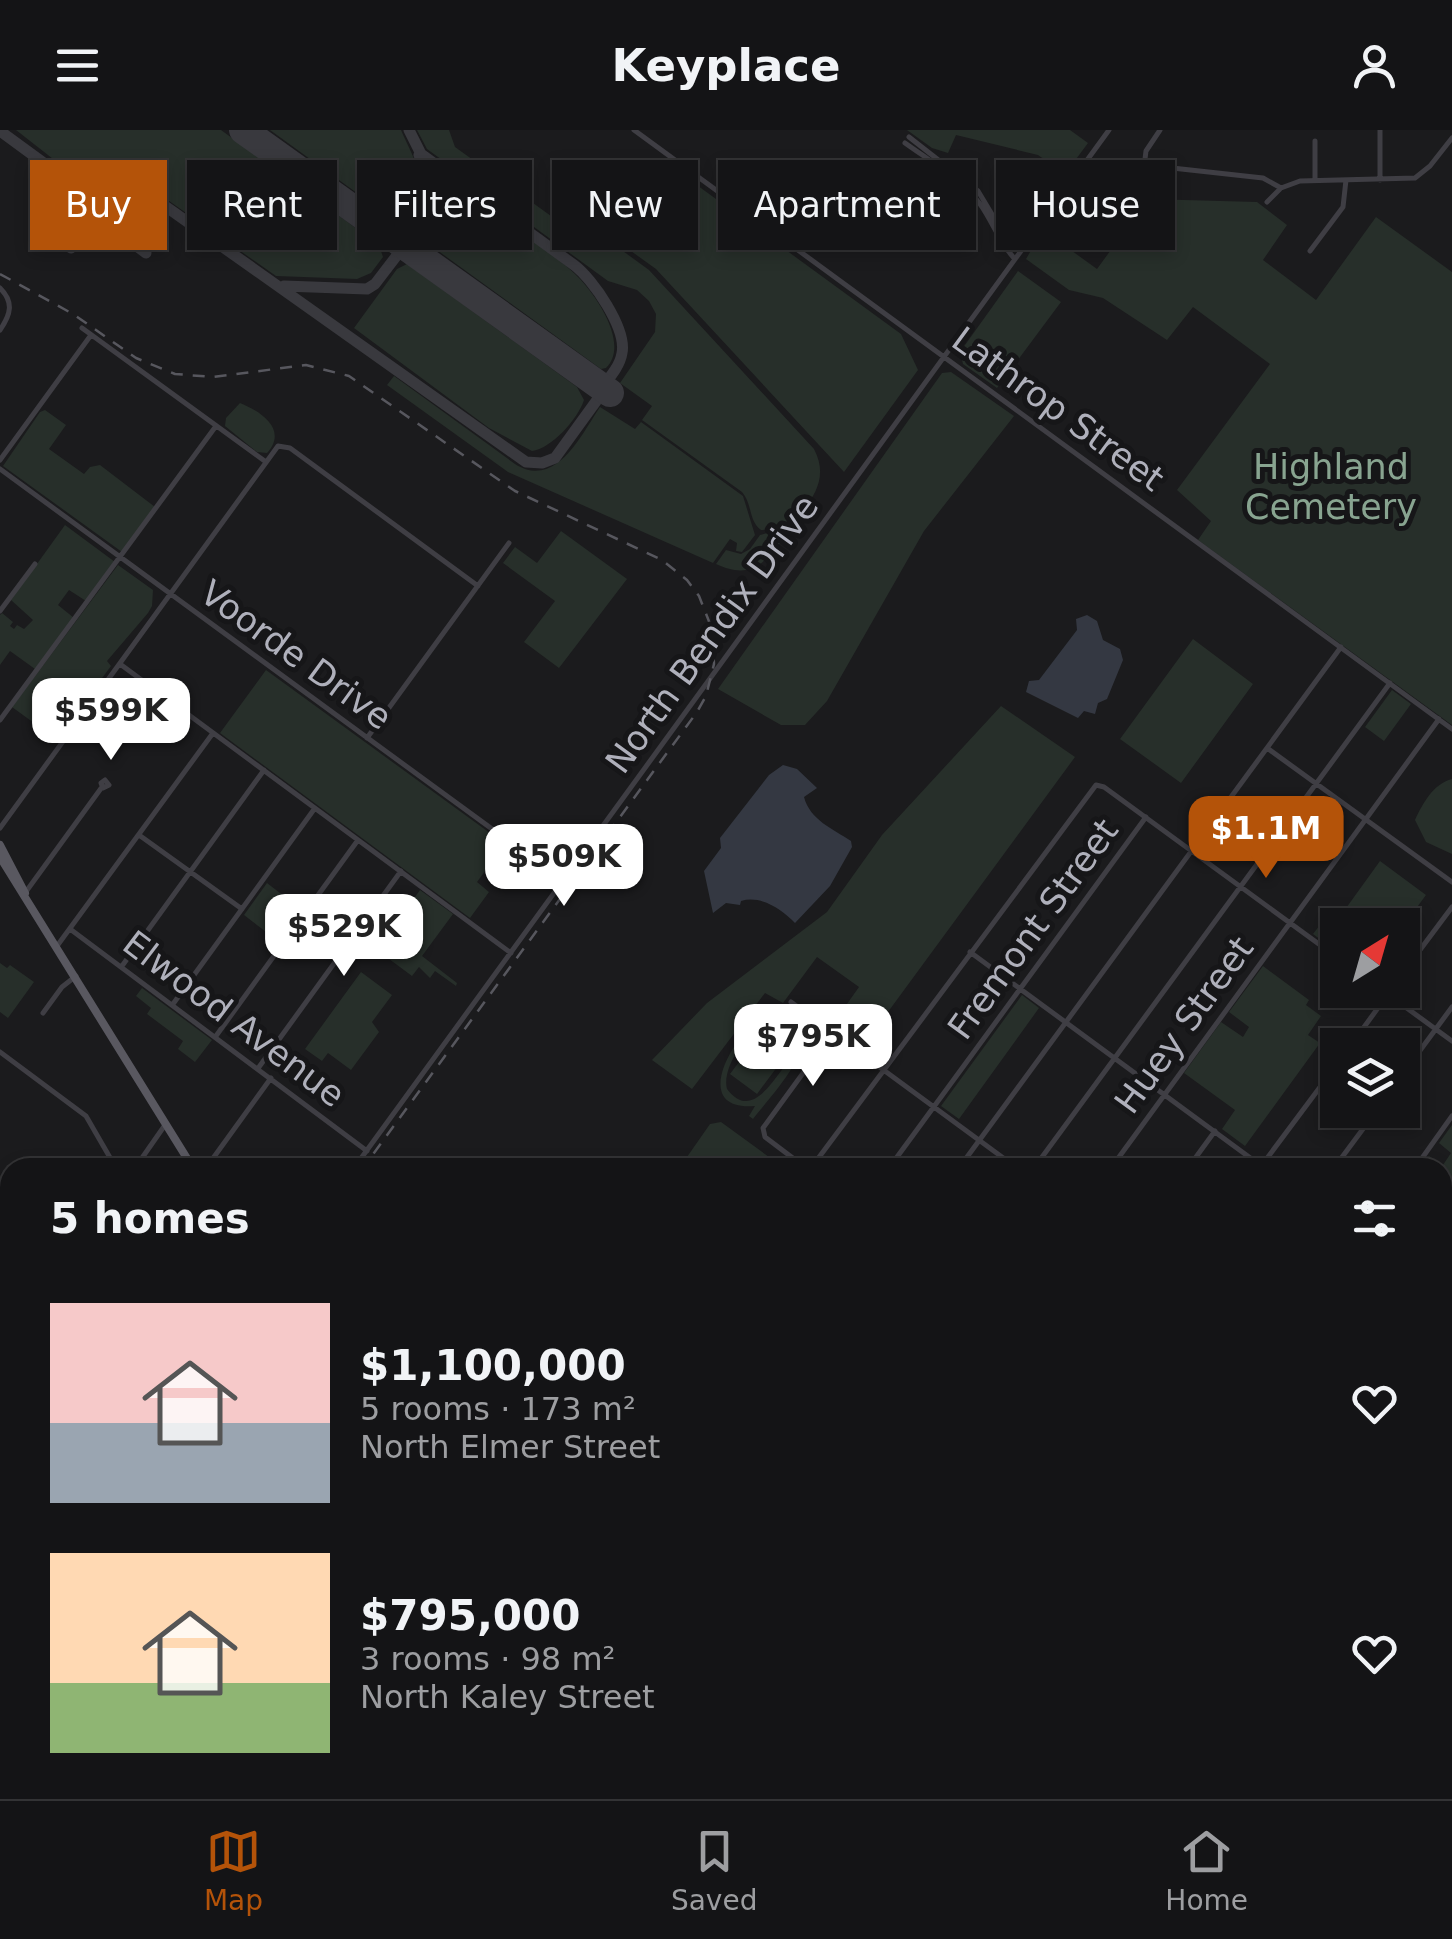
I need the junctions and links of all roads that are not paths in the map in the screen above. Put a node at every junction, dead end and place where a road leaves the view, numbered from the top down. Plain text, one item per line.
1 (634, 130) edge
2 (1110, 130) edge
3 (1160, 130) edge
4 (1380, 130) edge
5 (1452, 138) edge
6 (1315, 140) dead end
7 (1088, 160) edge
8 (1145, 160) edge
9 (1175, 170) edge
10 (1315, 180) junction
11 (1346, 180) junction
12 (1380, 180) junction
13 (1281, 188) junction
14 (1267, 202) dead end
15 (1310, 250) dead end
16 (1020, 252) joint
17 (1014, 259) junction
18 (0, 288) edge
19 (82, 328) dead end
20 (0, 330) edge
21 (91, 335) junction
22 (944, 357) junction
23 (216, 426) junction
24 (0, 460) edge
25 (266, 462) junction
26 (0, 469) edge
27 (509, 543) dead end
28 (121, 558) junction
29 (35, 564) dead end
30 (478, 586) junction
31 (170, 595) junction
32 (0, 611) edge
33 (1340, 647) junction
34 (120, 664) junction
35 (1390, 683) junction
36 (1439, 719) junction
37 (0, 720) edge
38 (1452, 728) edge
39 (213, 733) junction
40 (367, 738) junction
41 (1267, 748) junction
42 (264, 770) junction
43 (1316, 783) junction
44 (102, 788) dead end
45 (315, 808) junction
46 (1146, 818) junction
47 (1366, 820) junction
48 (0, 828) edge
49 (139, 834) junction
50 (358, 840) junction
51 (0, 845) edge
52 (1191, 851) junction
53 (0, 856) edge
54 (401, 870) junction
55 (190, 872) junction
56 (562, 882) junction
57 (1452, 882) edge
58 (1240, 887) junction
59 (25, 894) junction
60 (1452, 907) edge
61 (242, 909) junction
62 (1290, 923) junction
63 (70, 928) junction
64 (1320, 945) edge
65 (57, 946) junction
66 (1420, 950) edge
67 (970, 952) junction
68 (511, 953) junction
69 (122, 966) junction
70 (76, 976) junction
71 (1020, 989) junction
72 (790, 1002) dead end
73 (173, 1004) junction
74 (1452, 1007) edge
75 (1409, 1008) edge
76 (42, 1014) dead end
77 (1066, 1023) junction
78 (1436, 1029) junction
79 (834, 1032) junction
80 (216, 1036) junction
81 (1452, 1041) edge
82 (1420, 1051) edge
83 (0, 1052) edge
84 (1115, 1058) junction
85 (258, 1067) junction
86 (884, 1070) junction
87 (271, 1078) junction
88 (1320, 1088) edge
89 (1164, 1094) junction
90 (934, 1106) junction
91 (1452, 1116) edge
92 (166, 1124) junction
93 (1363, 1128) edge
94 (1214, 1131) junction
95 (980, 1140) junction
96 (367, 1151) junction
97 (110, 1158) edge
98 (142, 1158) edge
99 (187, 1158) edge
100 (213, 1158) edge
101 (362, 1158) edge
102 (795, 1158) edge
103 (817, 1158) edge
104 (896, 1158) edge
105 (966, 1158) edge
106 (1004, 1158) edge
107 (1041, 1158) edge
108 (1118, 1158) edge
109 (1195, 1158) edge
110 (1250, 1158) edge
111 (1269, 1158) edge
112 (1341, 1158) edge
113 (1421, 1158) edge

1 - 22 street, Lathrop Street
2 - 7 street, North Bendix Drive
3 - 8 street
4 - 12 street
5 - 12 street
6 - 10 street
9 - 13 street
10 - 11 street
10 - 13 street
11 - 12 street
11 - 15 street
13 - 14 street
16 - 17 street, North Bendix Drive
16 - 17 street
17 - 22 street, North Bendix Drive
18 - 20 street
19 - 21 street
21 - 23 street
21 - 24 street
22 - 33 street, Lathrop Street
22 - 56 street, North Bendix Drive
23 - 25 street
23 - 28 street
25 - 30 street
25 - 31 street
26 - 28 street, Voorde Drive
27 - 30 street
28 - 31 street, Voorde Drive
28 - 37 street
29 - 32 street
30 - 40 street
31 - 34 street
31 - 40 street, Voorde Drive
33 - 35 street, Lathrop Street
33 - 41 street
34 - 39 street
34 - 48 street
35 - 36 street, Lathrop Street
35 - 43 street
36 - 38 street, Lathrop Street
36 - 47 street, Huey Street
39 - 42 street
39 - 49 street
40 - 56 street, Voorde Drive
41 - 43 street
41 - 52 street
42 - 45 street
42 - 55 street
43 - 47 street
43 - 58 street
44 - 59 street
45 - 50 street
45 - 61 street
46 - 52 street
46 - 67 street
46 - 71 street, Fremont Street
47 - 57 street
47 - 62 street, Huey Street
49 - 55 street
49 - 63 street
50 - 54 street
50 - 80 street
51 - 59 main road
52 - 58 street
52 - 77 street
53 - 59 main road
54 - 68 street
54 - 85 street
55 - 61 street
55 - 69 street
56 - 68 street, North Bendix Drive
58 - 62 street
58 - 84 street
59 - 65 main road
60 - 66 street
61 - 73 street
62 - 64 street
62 - 89 street, Huey Street
63 - 65 street
63 - 69 street, Elwood Avenue
65 - 70 main road
67 - 71 street
67 - 86 street
68 - 96 street, North Bendix Drive
69 - 73 street, Elwood Avenue
70 - 76 street
70 - 92 main road
71 - 77 street
71 - 90 street, Fremont Street
72 - 79 street
73 - 80 street, Elwood Avenue
74 - 78 street
75 - 78 street
77 - 84 street
77 - 95 street
78 - 81 street
78 - 82 street
79 - 86 street
79 - 102 street
80 - 85 street, Elwood Avenue
83 - 97 street
84 - 89 street
84 - 107 street
85 - 87 street, Elwood Avenue
86 - 90 street
86 - 103 street
87 - 96 street, Elwood Avenue
87 - 100 street
88 - 111 street
89 - 94 street
89 - 108 street, Huey Street
90 - 95 street
90 - 104 street, Fremont Street
91 - 113 street
92 - 98 street
92 - 99 main road
93 - 112 street
94 - 109 street
94 - 110 street
95 - 105 street
95 - 106 street
96 - 101 street, North Bendix Drive

